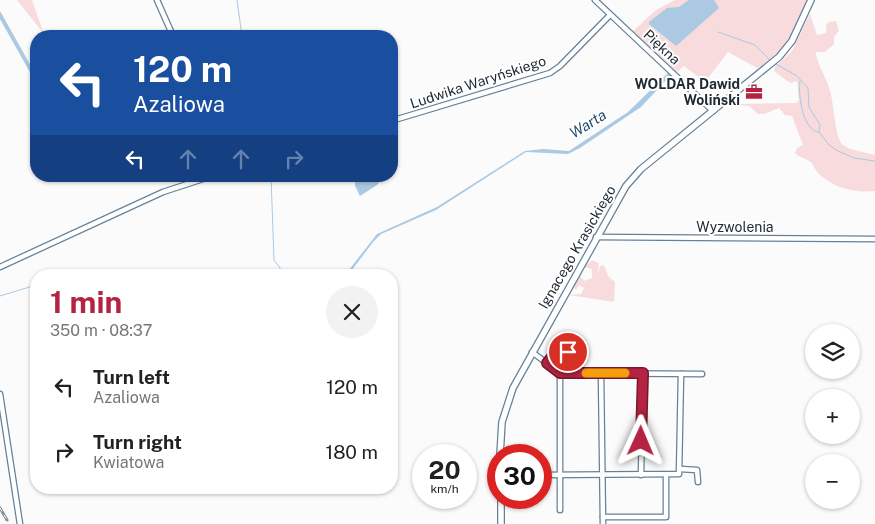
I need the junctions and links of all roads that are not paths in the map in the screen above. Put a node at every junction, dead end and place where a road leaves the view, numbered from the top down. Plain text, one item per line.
1 (157, 0) edge
2 (595, 0) edge
3 (811, 0) edge
4 (609, 16) junction
5 (170, 30) edge
6 (713, 110) junction
7 (398, 119) edge
8 (194, 182) edge
9 (596, 238) junction
10 (875, 239) edge
11 (0, 267) edge
12 (532, 352) junction
13 (580, 352) dead end
14 (547, 363) junction
15 (560, 373) junction
16 (601, 373) junction
17 (643, 373) junction
18 (681, 374) junction
19 (702, 374) dead end
20 (0, 394) edge
21 (500, 444) edge
22 (680, 469) junction
23 (601, 474) junction
24 (666, 474) junction
25 (552, 475) edge
26 (559, 475) junction
27 (641, 475) junction
28 (698, 482) dead end
29 (501, 509) edge
30 (560, 510) dead end
31 (603, 517) junction
32 (20, 524) edge
33 (501, 524) edge
34 (603, 524) edge

1 - 5 street
2 - 4 street, Piękna
3 - 6 street, Ignacego Krasickiego
4 - 6 street, Piękna
4 - 7 street, Ludwika Waryńskiego
6 - 9 street, Ignacego Krasickiego
8 - 11 street
9 - 10 street, Wyzwolenia
9 - 12 street, Ignacego Krasickiego
12 - 14 street
12 - 21 street, Ignacego Krasickiego
13 - 14 street
14 - 15 street
15 - 16 street
15 - 26 street
16 - 17 street
16 - 23 street
17 - 18 street
17 - 27 street
18 - 19 street
18 - 22 street
20 - 32 street
22 - 24 street
22 - 28 street
23 - 26 street
23 - 27 street
23 - 31 street
24 - 27 street
24 - 31 street
25 - 26 street
26 - 30 street
29 - 33 street
31 - 34 street

